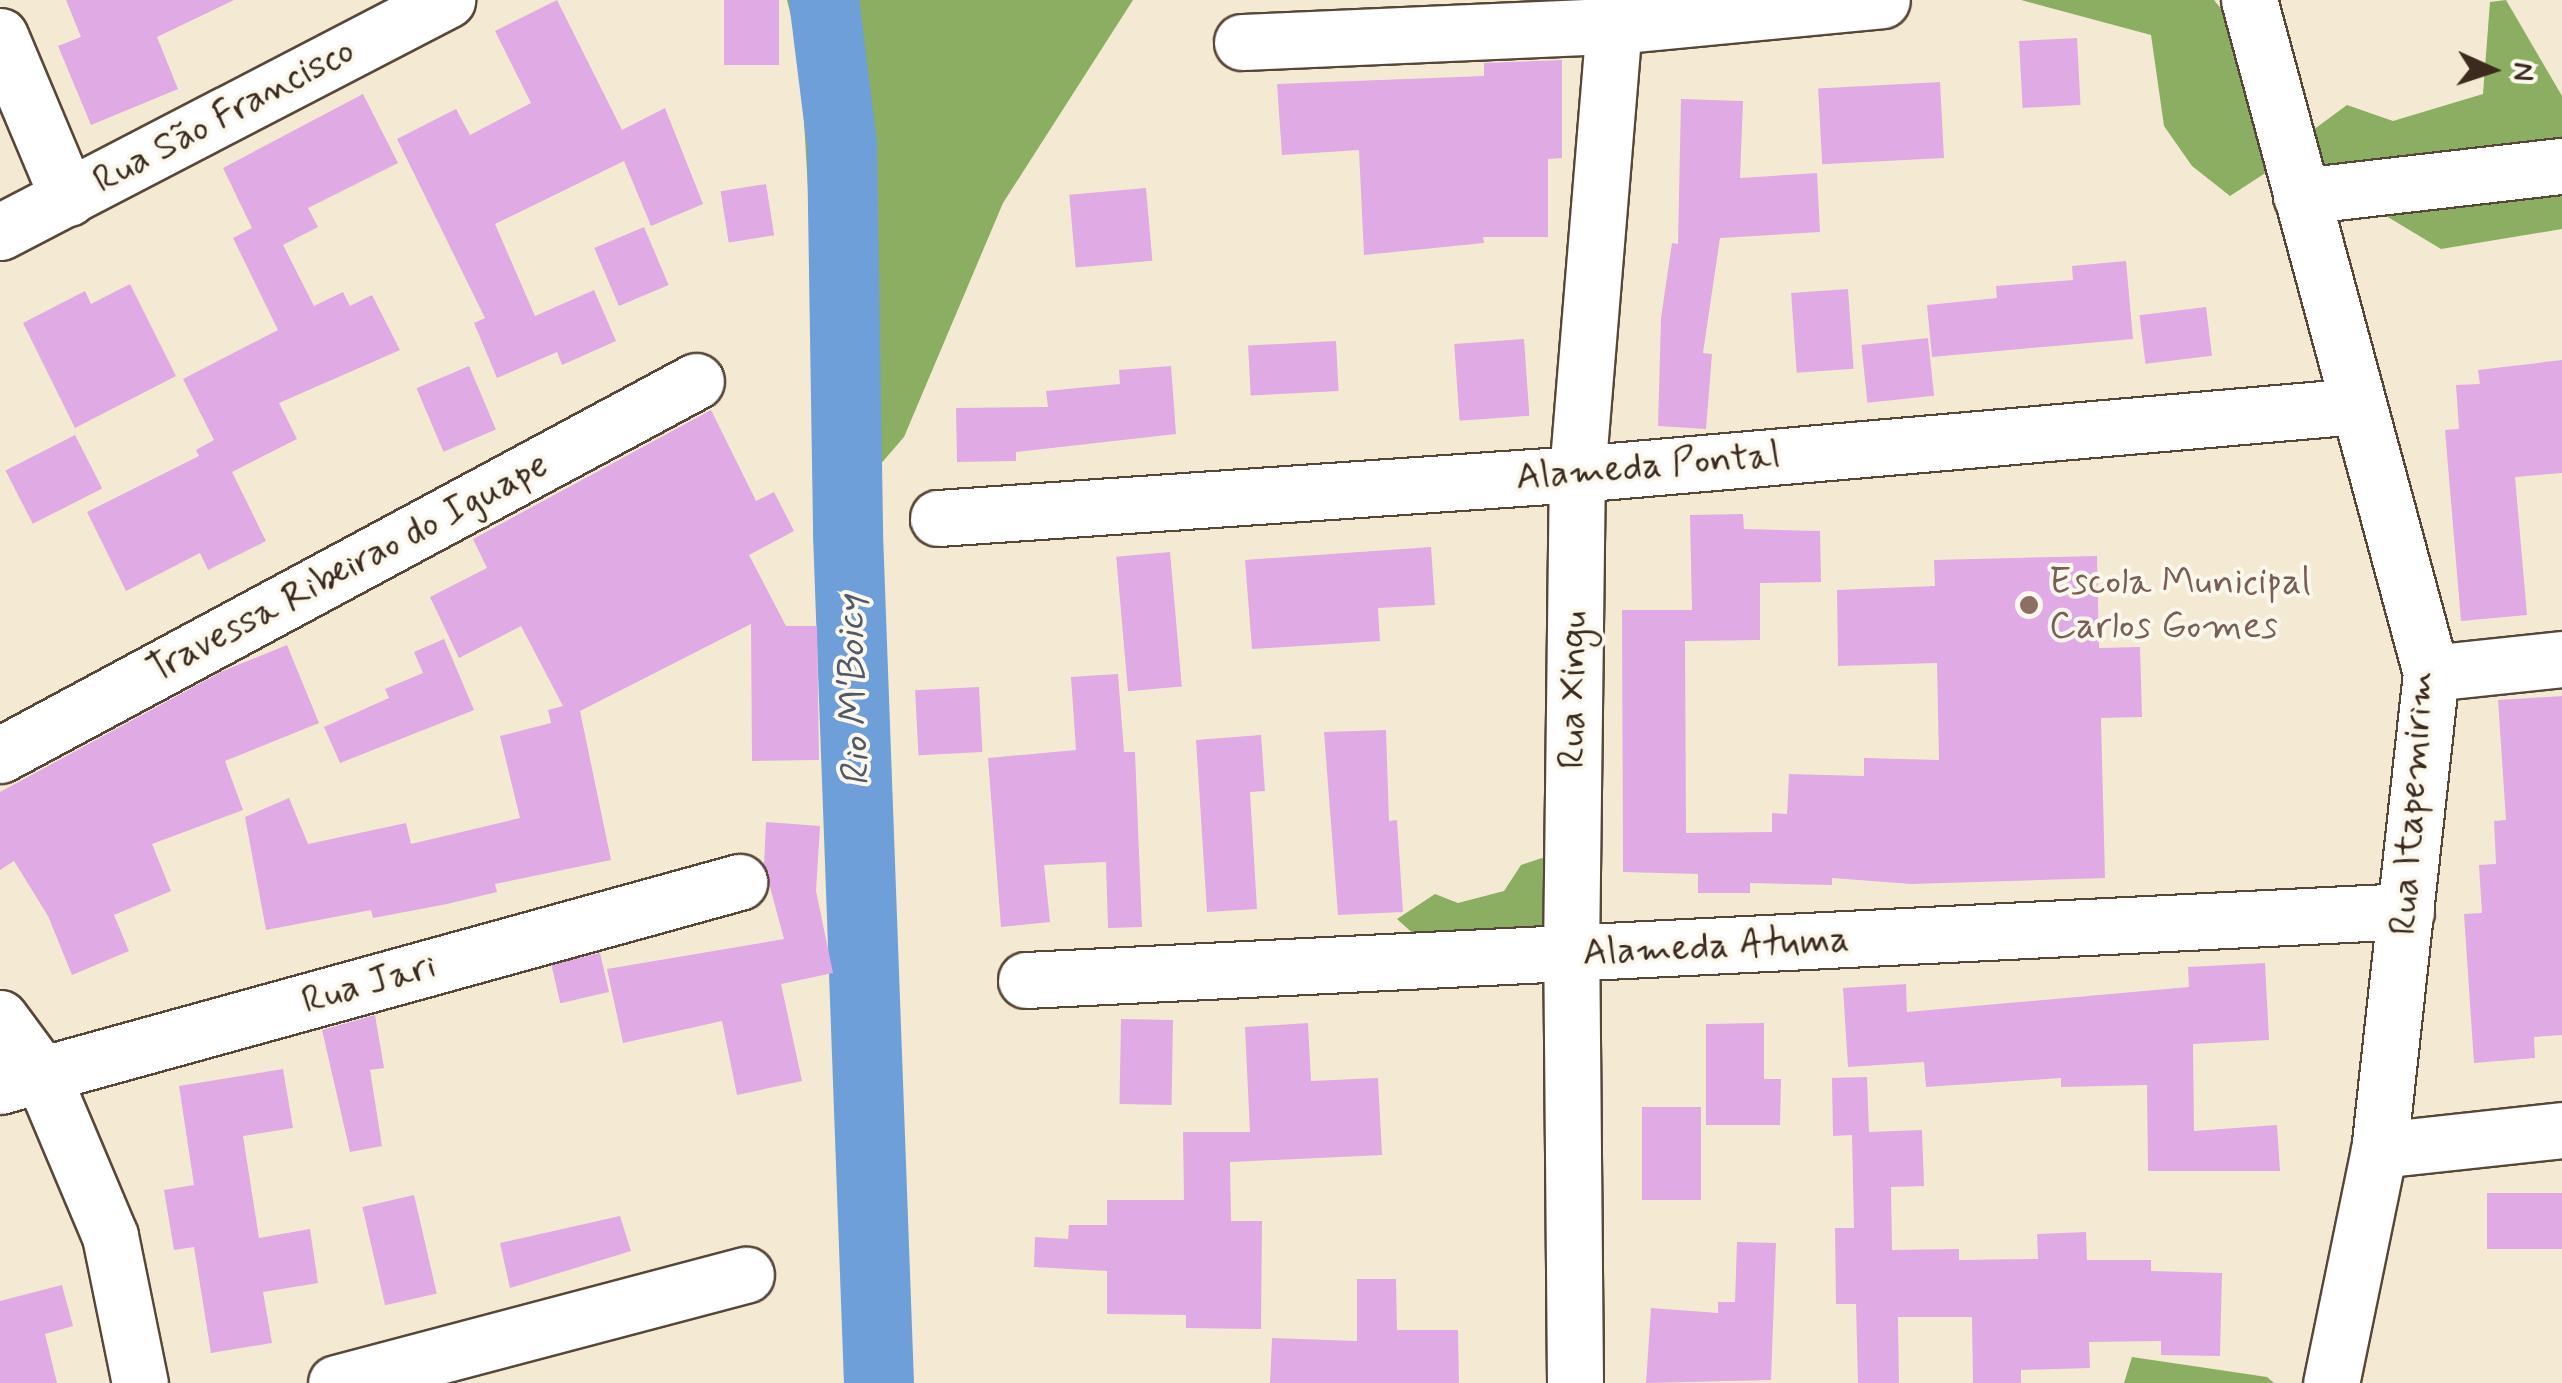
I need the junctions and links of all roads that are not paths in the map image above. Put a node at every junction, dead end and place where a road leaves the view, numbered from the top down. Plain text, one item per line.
1 (447, 0) edge
2 (1882, 0) edge
3 (2249, 0) edge
4 (1619, 13) edge
5 (0, 36) edge
6 (1242, 42) dead end
7 (2562, 166) edge
8 (2300, 196) junction
9 (68, 198) junction
10 (0, 232) edge
11 (696, 381) dead end
12 (2357, 406) junction
13 (1577, 474) junction
14 (938, 518) dead end
15 (2562, 659) edge
16 (2431, 673) junction
17 (0, 755) edge
18 (739, 882) dead end
19 (2406, 911) junction
20 (1571, 955) junction
21 (1026, 980) dead end
22 (0, 1018) edge
23 (21, 1081) edge
24 (2562, 1130) edge
25 (2379, 1150) junction
26 (746, 1275) dead end
27 (140, 1383) edge
28 (336, 1383) edge
29 (1575, 1383) edge
30 (2331, 1383) edge

1 - 9 street, Rua São Francisco
2 - 4 street
3 - 8 street, Rua Itapemirim
4 - 6 street
4 - 13 street, Rua Xingu
5 - 9 street
7 - 8 street
8 - 12 street, Rua Itapemirim
9 - 10 street, Rua São Francisco
11 - 17 street, Travessa Ribeirao do Iguape
12 - 13 street, Alameda Pontal
12 - 16 street, Rua Itapemirim
13 - 14 street, Alameda Pontal
13 - 20 street, Rua Xingu
15 - 16 street
16 - 19 street, Rua Itapemirim
18 - 23 street, Rua Jari
19 - 20 street, Alameda Atuma
19 - 25 street, Rua Itapemirim
20 - 21 street, Alameda Atuma
20 - 29 street, Rua Xingu
22 - 23 street
23 - 27 street
24 - 25 street
25 - 30 street, Rua Itapemirim
26 - 28 street

